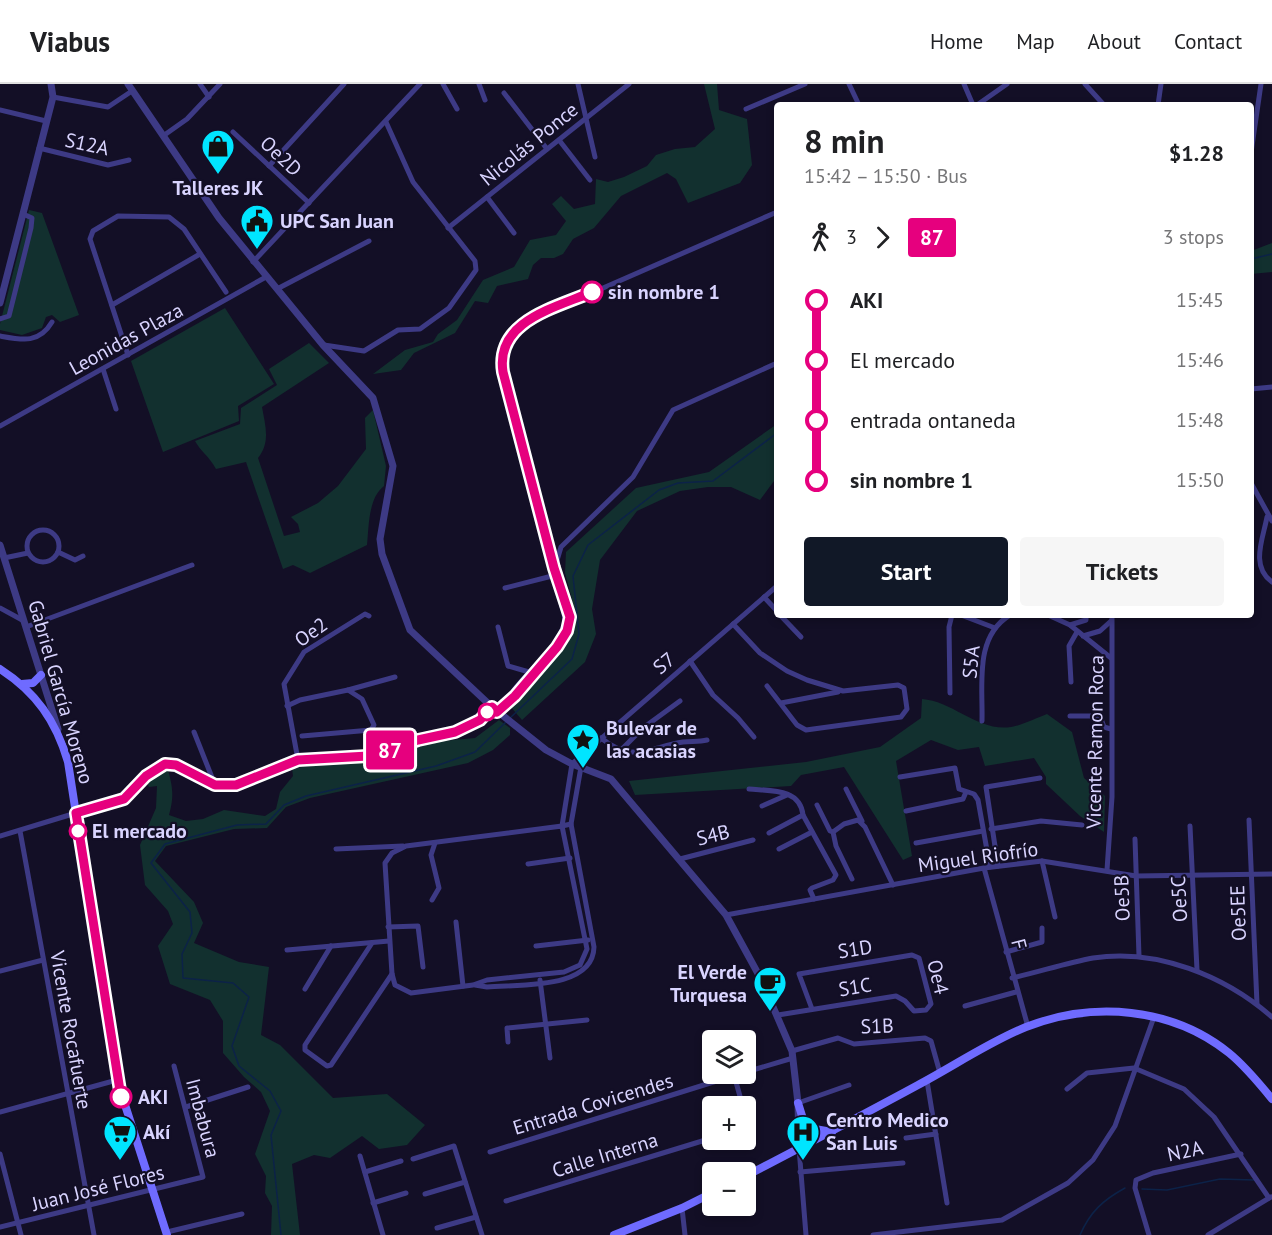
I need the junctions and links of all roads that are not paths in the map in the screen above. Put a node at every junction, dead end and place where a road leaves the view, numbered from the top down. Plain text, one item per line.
1 (51, 84) edge
2 (200, 84) edge
3 (220, 84) edge
4 (344, 84) edge
5 (420, 84) edge
6 (443, 84) edge
7 (478, 84) edge
8 (578, 84) edge
9 (629, 84) edge
10 (805, 84) edge
11 (849, 84) edge
12 (964, 84) edge
13 (1007, 84) edge
14 (1085, 84) edge
15 (1161, 84) edge
16 (1261, 84) edge
17 (130, 87) edge
18 (504, 93) dead end
19 (53, 97) junction
20 (209, 97) junction
21 (485, 100) dead end
22 (858, 102) edge
23 (973, 102) edge
24 (980, 102) edge
25 (1101, 102) edge
26 (1158, 102) edge
27 (456, 109) dead end
28 (0, 110) edge
29 (746, 110) dead end
30 (587, 117) junction
31 (46, 121) junction
32 (386, 122) junction
33 (233, 132) dead end
34 (1254, 132) edge
35 (163, 136) junction
36 (559, 140) junction
37 (39, 148) junction
38 (547, 149) junction
39 (595, 158) dead end
40 (129, 160) dead end
41 (269, 166) junction
42 (590, 180) dead end
43 (488, 198) junction
44 (309, 202) junction
45 (774, 213) edge
46 (23, 214) junction
47 (448, 228) junction
48 (514, 233) dead end
49 (369, 241) dead end
50 (200, 254) junction
51 (253, 262) junction
52 (266, 277) junction
53 (2, 284) edge
54 (277, 289) junction
55 (226, 292) dead end
56 (0, 303) edge
57 (112, 305) junction
58 (0, 319) edge
59 (52, 322) dead end
60 (0, 336) edge
61 (322, 345) junction
62 (128, 356) junction
63 (774, 364) edge
64 (103, 369) junction
65 (1272, 387) edge
66 (1254, 389) edge
67 (116, 409) dead end
68 (0, 426) edge
69 (1254, 489) edge
70 (1270, 519) edge
71 (0, 545) edge
72 (58, 552) junction
73 (28, 553) junction
74 (83, 556) dead end
75 (4, 558) junction
76 (192, 565) dead end
77 (554, 568) junction
78 (556, 575) junction
79 (1272, 582) edge
80 (505, 588) dead end
81 (774, 589) edge
82 (561, 591) junction
83 (764, 597) junction
84 (0, 608) edge
85 (774, 608) edge
86 (369, 616) dead end
87 (784, 618) edge
88 (951, 618) edge
89 (969, 618) edge
90 (1007, 618) edge
91 (1055, 618) edge
92 (1086, 618) edge
93 (1111, 618) edge
94 (1112, 618) edge
95 (25, 624) junction
96 (733, 624) junction
97 (1070, 625) junction
98 (498, 627) dead end
99 (995, 628) junction
100 (1077, 632) junction
101 (1083, 636) junction
102 (801, 637) dead end
103 (1111, 658) junction
104 (690, 661) junction
105 (0, 669) edge
106 (529, 672) junction
107 (41, 675) junction
108 (395, 677) dead end
109 (813, 682) junction
110 (1071, 682) dead end
111 (22, 684) junction
112 (365, 686) junction
113 (767, 686) dead end
114 (348, 690) junction
115 (843, 692) junction
116 (950, 693) dead end
117 (812, 696) junction
118 (362, 699) junction
119 (680, 701) dead end
120 (287, 703) junction
121 (505, 703) junction
122 (781, 704) junction
123 (497, 712) junction
124 (1070, 716) dead end
125 (982, 721) dead end
126 (1111, 729) junction
127 (194, 732) dead end
128 (60, 736) junction
129 (302, 736) dead end
130 (754, 737) dead end
131 (601, 738) junction
132 (707, 740) dead end
133 (622, 749) junction
134 (298, 760) junction
135 (572, 764) junction
136 (581, 767) junction
137 (900, 777) dead end
138 (1040, 777) dead end
139 (215, 785) junction
140 (749, 789) dead end
141 (846, 789) dead end
142 (966, 792) junction
143 (789, 794) junction
144 (817, 805) dead end
145 (762, 806) dead end
146 (906, 811) dead end
147 (76, 813) junction
148 (803, 815) junction
149 (1249, 820) dead end
150 (862, 821) junction
151 (571, 825) junction
152 (1082, 825) dead end
153 (562, 826) junction
154 (1190, 826) dead end
155 (991, 829) junction
156 (20, 831) junction
157 (983, 831) junction
158 (769, 832) dead end
159 (812, 832) junction
160 (833, 832) junction
161 (0, 836) edge
162 (1135, 839) dead end
163 (753, 840) dead end
164 (435, 843) junction
165 (916, 843) dead end
166 (406, 846) junction
167 (336, 849) dead end
168 (779, 849) dead end
169 (577, 856) junction
170 (569, 858) junction
171 (680, 859) junction
172 (1042, 861) junction
173 (528, 864) dead end
174 (998, 866) junction
175 (987, 868) junction
176 (1107, 870) junction
177 (1251, 874) junction
178 (1272, 874) edge
179 (1136, 876) junction
180 (1193, 877) junction
181 (852, 879) dead end
182 (893, 885) junction
183 (585, 899) junction
184 (814, 899) junction
185 (432, 900) dead end
186 (577, 902) junction
187 (726, 915) junction
188 (1055, 917) dead end
189 (456, 922) dead end
190 (388, 927) junction
191 (1042, 928) dead end
192 (593, 939) junction
193 (389, 941) junction
194 (585, 941) junction
195 (372, 943) junction
196 (331, 946) junction
197 (536, 946) dead end
198 (286, 950) dead end
199 (1006, 952) junction
200 (917, 955) joint
201 (1138, 956) junction
202 (44, 960) junction
203 (423, 967) dead end
204 (1197, 970) junction
205 (0, 971) edge
206 (392, 974) junction
207 (540, 975) junction
208 (521, 977) junction
209 (1012, 978) junction
210 (540, 982) junction
211 (521, 984) junction
212 (473, 985) junction
213 (463, 986) junction
214 (305, 989) dead end
215 (1016, 992) junction
216 (1257, 1004) junction
217 (965, 1006) dead end
218 (930, 1008) joint
219 (813, 1009) junction
220 (778, 1016) junction
221 (1154, 1017) junction
222 (1272, 1017) edge
223 (587, 1020) dead end
224 (546, 1024) junction
225 (1028, 1027) junction
226 (508, 1042) dead end
227 (793, 1055) junction
228 (550, 1058) dead end
229 (174, 1066) dead end
230 (756, 1068) edge
231 (1134, 1068) junction
232 (940, 1073) junction
233 (117, 1080) junction
234 (927, 1081) junction
235 (708, 1084) edge
236 (849, 1085) dead end
237 (248, 1087) dead end
238 (1067, 1089) dead end
239 (68, 1094) junction
240 (1272, 1099) edge
241 (798, 1102) junction
242 (186, 1107) junction
243 (0, 1112) edge
244 (833, 1132) junction
245 (936, 1134) junction
246 (906, 1138) dead end
247 (702, 1141) edge
248 (799, 1148) junction
249 (490, 1152) dead end
250 (0, 1154) edge
251 (1241, 1154) junction
252 (360, 1156) dead end
253 (413, 1159) dead end
254 (401, 1161) dead end
255 (903, 1163) dead end
256 (756, 1171) edge
257 (365, 1172) junction
258 (800, 1172) junction
259 (203, 1177) joint
260 (465, 1182) junction
261 (154, 1189) junction
262 (406, 1193) dead end
263 (425, 1194) dead end
264 (1271, 1197) edge
265 (702, 1198) edge
266 (506, 1201) dead end
267 (374, 1203) junction
268 (947, 1203) dead end
269 (88, 1207) junction
270 (682, 1208) junction
271 (242, 1214) dead end
272 (476, 1217) junction
273 (18, 1223) junction
274 (0, 1227) edge
275 (437, 1228) dead end
276 (911, 1233) edge
277 (167, 1234) edge
278 (21, 1235) edge
279 (94, 1235) edge
280 (383, 1235) edge
281 (482, 1235) edge
282 (614, 1235) edge
283 (685, 1235) edge
284 (806, 1235) edge
285 (873, 1235) edge
286 (1149, 1235) edge
287 (1208, 1235) edge

1 - 19 street
2 - 20 street
3 - 20 street
4 - 41 street
5 - 32 street
6 - 27 street
7 - 21 street
8 - 30 street
9 - 30 street, Nicolás Ponce
10 - 29 street
11 - 22 street
12 - 23 street
13 - 24 street
14 - 25 street
15 - 26 street
16 - 34 street
17 - 19 street
17 - 35 street
18 - 38 street
19 - 31 street
20 - 35 street
28 - 31 street
30 - 36 street, Nicolás Ponce
30 - 39 street
31 - 37 street
32 - 44 street
32 - 47 street
33 - 41 street, Oe2D
35 - 51 street
36 - 38 street, Nicolás Ponce
36 - 42 street
37 - 40 street, S12A
37 - 46 street
38 - 43 street, Nicolás Ponce
41 - 44 street, Oe2D
43 - 47 street, Nicolás Ponce
43 - 48 street
44 - 51 street
45 - 77 street
46 - 53 street
46 - 58 street
47 - 61 street
49 - 54 street
50 - 55 street
50 - 57 street
50 - 57 street
51 - 52 street
52 - 54 street
52 - 62 street, Leonidas Plaza
53 - 56 street
54 - 61 street
57 - 62 street
59 - 60 street
61 - 123 street
62 - 64 street, Leonidas Plaza
63 - 77 street
64 - 67 street
64 - 68 street, Leonidas Plaza
65 - 66 street
69 - 70 street
70 - 79 street
71 - 75 street, Gabriel García Moreno
72 - 73 street
72 - 73 street
72 - 74 street
73 - 75 street
75 - 95 street, Gabriel García Moreno
76 - 95 street
77 - 78 street
78 - 80 street
78 - 82 street
81 - 83 street, S7
82 - 106 street
82 - 121 street
83 - 85 street
83 - 96 street, S7
84 - 95 street
86 - 120 street, Oe2
87 - 102 street
88 - 116 street
89 - 99 street
90 - 99 street, S5A
91 - 97 street
92 - 97 street
93 - 101 street
94 - 103 street, Vicente Ramon Roca
95 - 107 street, Gabriel García Moreno
96 - 104 street, S7
96 - 109 street
97 - 100 street
98 - 106 street
99 - 125 street, S5A
100 - 101 street
100 - 110 street
101 - 103 street
103 - 126 street, Vicente Ramon Roca
104 - 130 street
104 - 131 street, S7
105 - 111 main road
106 - 121 street
107 - 111 main road
107 - 128 street, Gabriel García Moreno
108 - 112 street
109 - 115 street
109 - 117 street
111 - 128 main road
112 - 114 street
112 - 118 street
113 - 122 street
114 - 118 street
114 - 120 street
115 - 117 street
115 - 122 street
117 - 122 street
118 - 129 street
119 - 133 street
120 - 134 street, Oe2
121 - 123 street
123 - 134 street
123 - 135 street
124 - 126 street
126 - 176 street, Vicente Ramon Roca
127 - 139 street
128 - 147 main road, Gabriel García Moreno
131 - 133 street
131 - 135 street, S7
132 - 133 street
134 - 139 street
135 - 136 street
135 - 153 street
136 - 151 street
136 - 171 street
137 - 142 street, F
138 - 155 street
139 - 147 street
140 - 143 street
141 - 150 street
142 - 146 street
142 - 157 street, F
143 - 145 street
143 - 148 street
144 - 160 street
147 - 156 street
147 - 233 main road, Gabriel García Moreno
148 - 158 street
148 - 159 street
149 - 177 street, Oe5EE
150 - 160 street
150 - 182 street
151 - 153 street
151 - 169 street
152 - 155 street
153 - 164 street
153 - 170 street
154 - 180 street, Oe5C
155 - 174 street
156 - 161 street
156 - 202 street, Vicente Rocafuerte
157 - 165 street
157 - 175 street, F
159 - 168 street
159 - 184 street
160 - 181 street
162 - 179 street, Oe5B
163 - 171 street, S4B
164 - 166 street
164 - 185 street
166 - 167 street
166 - 190 street
169 - 170 street
169 - 183 street
170 - 173 street
170 - 186 street
171 - 187 street
172 - 174 street, Miguel Riofrío
172 - 176 street, Miguel Riofrío
172 - 188 street
174 - 175 street, Miguel Riofrío
175 - 182 street, Miguel Riofrío
175 - 199 street, F
176 - 179 street, Miguel Riofrío
177 - 178 street, Miguel Riofrío
177 - 180 street, Miguel Riofrío
177 - 216 street, Oe5EE
179 - 180 street, Miguel Riofrío
179 - 201 street, Oe5B
180 - 204 street, Oe5C
182 - 184 street, Miguel Riofrío
183 - 186 street
183 - 192 street
184 - 187 street, Miguel Riofrío
186 - 194 street
187 - 220 street
189 - 213 street
190 - 193 street
190 - 203 street
191 - 199 street
192 - 194 street
192 - 210 street
193 - 195 street
193 - 206 street
194 - 197 street
194 - 207 street
195 - 196 street
195 - 206 street
196 - 198 street
196 - 214 street
199 - 209 street, F
200 - 218 street, Oe4
200 - 219 street, S1D
201 - 204 street
201 - 209 street
202 - 205 street
202 - 239 street, Vicente Rocafuerte
204 - 216 street
206 - 213 street
207 - 208 street
207 - 210 street
208 - 211 street
208 - 212 street
209 - 215 street, F
210 - 211 street
210 - 224 street
211 - 212 street
212 - 213 street
215 - 217 street
215 - 225 street, F
216 - 222 street
218 - 219 street, S1C
219 - 220 street, S1C
220 - 227 street
221 - 225 main road
221 - 231 street
221 - 240 main road
223 - 224 street
224 - 226 street
224 - 228 street
225 - 232 main road
227 - 230 street
227 - 232 street, S1B
227 - 241 street
229 - 242 street, Imbabura
231 - 238 street
231 - 251 street
231 - 276 street
232 - 234 main road
233 - 239 street
233 - 261 main road, Gabriel García Moreno
234 - 244 main road
234 - 245 street
235 - 249 street, Entrada Covicendes
236 - 241 street
237 - 242 street
239 - 243 street
239 - 269 street, Vicente Rocafuerte
241 - 244 main road
241 - 248 street
242 - 259 street, Imbabura
244 - 248 main road
245 - 246 street
245 - 268 street
247 - 266 street, Calle Interna
248 - 256 main road
248 - 258 street
250 - 273 street
251 - 264 street
251 - 286 street, N2A
252 - 257 street
253 - 260 street
254 - 257 street
255 - 258 street
257 - 267 street
258 - 284 street
259 - 261 street, Juan José Flores
260 - 263 street
260 - 272 street
261 - 269 street, Juan José Flores
261 - 277 main road, Gabriel García Moreno
262 - 267 street
264 - 287 street
265 - 270 main road
267 - 280 street
269 - 273 street, Juan José Flores
269 - 279 street, Vicente Rocafuerte
270 - 282 main road
270 - 283 street
271 - 277 street
272 - 275 street
272 - 281 street
273 - 274 street, Juan José Flores
273 - 278 street
276 - 285 street

